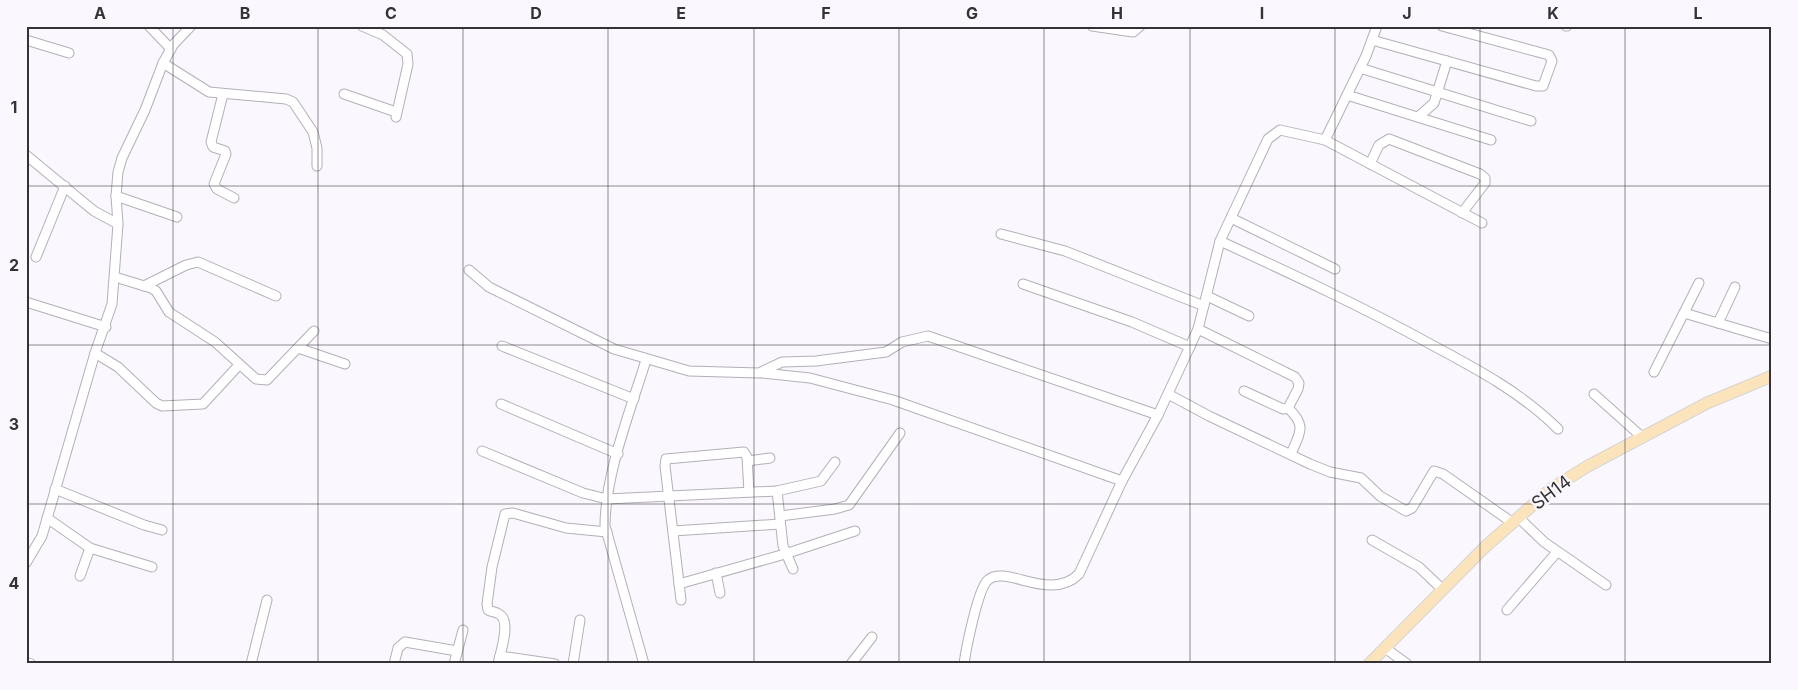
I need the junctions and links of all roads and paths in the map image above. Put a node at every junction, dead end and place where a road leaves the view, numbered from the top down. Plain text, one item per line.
1 (149, 26) edge
2 (191, 26) edge
3 (362, 26) edge
4 (1092, 26) edge
5 (1140, 26) edge
6 (1377, 26) edge
7 (1442, 26) edge
8 (1108, 27) edge
9 (26, 40) edge
10 (1372, 40) junction
11 (171, 49) junction
12 (69, 53) dead end
13 (1447, 61) junction
14 (163, 63) junction
15 (1360, 68) junction
16 (1438, 92) junction
17 (223, 94) junction
18 (344, 94) dead end
19 (1347, 95) junction
20 (1418, 117) junction
21 (1531, 121) dead end
22 (1325, 140) junction
23 (1491, 140) dead end
24 (26, 155) edge
25 (1370, 164) junction
26 (316, 166) dead end
27 (65, 186) junction
28 (116, 196) junction
29 (234, 198) dead end
30 (1462, 213) junction
31 (177, 217) dead end
32 (1231, 218) junction
33 (1482, 223) dead end
34 (118, 224) junction
35 (1001, 234) dead end
36 (1220, 242) junction
37 (36, 257) dead end
38 (1335, 269) dead end
39 (469, 270) dead end
40 (115, 277) junction
41 (1699, 283) dead end
42 (1023, 284) dead end
43 (144, 286) junction
44 (1735, 287) dead end
45 (276, 296) dead end
46 (1207, 296) junction
47 (26, 302) edge
48 (1204, 306) junction
49 (1684, 313) junction
50 (1249, 316) dead end
51 (1718, 323) junction
52 (106, 327) junction
53 (1198, 330) junction
54 (314, 331) dead end
55 (1772, 339) edge
56 (502, 346) dead end
57 (1190, 347) junction
58 (298, 348) junction
59 (95, 354) junction
60 (646, 360) junction
61 (345, 364) dead end
62 (239, 365) junction
63 (759, 372) junction
64 (1654, 372) dead end
65 (1772, 376) edge
66 (1244, 391) dead end
67 (1168, 394) junction
68 (1594, 394) dead end
69 (634, 399) junction
70 (501, 404) dead end
71 (1288, 408) junction
72 (1158, 415) junction
73 (1558, 429) dead end
74 (900, 433) dead end
75 (1642, 437) junction
76 (482, 451) dead end
77 (618, 454) junction
78 (1291, 454) junction
79 (770, 458) dead end
80 (748, 461) junction
81 (835, 462) dead end
82 (1122, 481) junction
83 (55, 489) junction
84 (777, 491) junction
85 (749, 492) junction
86 (668, 496) junction
87 (607, 499) junction
88 (47, 518) junction
89 (780, 520) junction
90 (1516, 521) junction
91 (162, 530) dead end
92 (855, 531) dead end
93 (607, 532) junction
94 (673, 532) junction
95 (1372, 540) dead end
96 (90, 548) junction
97 (1557, 552) junction
98 (786, 554) junction
99 (27, 559) edge
100 (152, 567) dead end
101 (792, 569) dead end
102 (716, 573) junction
103 (80, 576) dead end
104 (679, 584) junction
105 (1606, 586) dead end
106 (1443, 590) junction
107 (720, 593) dead end
108 (267, 600) dead end
109 (681, 600) dead end
110 (1507, 610) dead end
111 (580, 620) dead end
112 (463, 630) dead end
113 (872, 636) dead end
114 (1385, 648) junction
115 (457, 651) junction
116 (499, 660) edge
117 (26, 662) edge
118 (31, 664) edge
119 (250, 664) edge
120 (394, 664) edge
121 (454, 664) edge
122 (555, 664) edge
123 (573, 664) edge
124 (644, 664) edge
125 (851, 664) edge
126 (964, 664) edge
127 (1369, 664) edge
128 (1407, 664) edge

1 - 11 street
2 - 11 street
3 - 18 street
4 - 8 street
5 - 8 street
6 - 10 street
7 - 13 street
9 - 12 street
10 - 13 street
10 - 15 street
11 - 14 street
13 - 16 street
14 - 17 street
14 - 28 street
15 - 16 street
15 - 19 street
16 - 20 street
16 - 21 street
17 - 26 street
17 - 29 street
19 - 20 street
19 - 22 street
20 - 23 street
22 - 25 street
22 - 32 street
24 - 27 street
25 - 30 street
25 - 30 street
27 - 34 street
27 - 37 street
28 - 31 street
28 - 34 street
30 - 33 street
32 - 36 street
32 - 38 street
34 - 40 street
35 - 48 street
36 - 46 street
36 - 73 street
39 - 60 street
40 - 43 street
40 - 52 street
41 - 49 street
42 - 57 street
43 - 45 street
43 - 62 street
44 - 51 street
46 - 48 street
46 - 50 street
47 - 52 street
48 - 53 street
49 - 51 street
49 - 64 street
51 - 55 street
52 - 59 street
53 - 57 street
53 - 71 street
54 - 58 street
56 - 69 street
57 - 67 street
58 - 61 street
58 - 62 street
59 - 62 street
59 - 83 street
60 - 63 street
60 - 69 street
63 - 72 street
63 - 82 street
65 - 75 main road, SH14 / SH14
66 - 71 street
67 - 72 street
67 - 78 street
68 - 75 street
69 - 77 street
70 - 77 street
71 - 78 street
72 - 82 street
74 - 89 street
75 - 90 main road, SH14 / SH14
76 - 87 street
77 - 87 street
78 - 90 street
79 - 80 street
80 - 85 street
80 - 86 street
81 - 84 street
82 - 126 street
83 - 88 street
83 - 91 street
84 - 85 street
84 - 89 street
85 - 86 street
86 - 87 street
86 - 94 street
87 - 93 street
88 - 96 street
88 - 99 street
89 - 94 street
89 - 98 street
90 - 97 street
90 - 106 main road, SH14 / SH14
92 - 98 street
93 - 116 street
93 - 124 street
94 - 104 street
95 - 106 street
96 - 100 street
96 - 103 street
97 - 105 street
97 - 110 street
98 - 101 street
98 - 102 street
102 - 104 street
102 - 107 street
104 - 109 street
106 - 114 main road, SH14 / SH14
108 - 119 street
111 - 123 street
112 - 115 street
113 - 125 street
114 - 127 main road, SH14 / SH14
114 - 128 street
115 - 120 street
115 - 121 street
116 - 122 street
117 - 118 street

